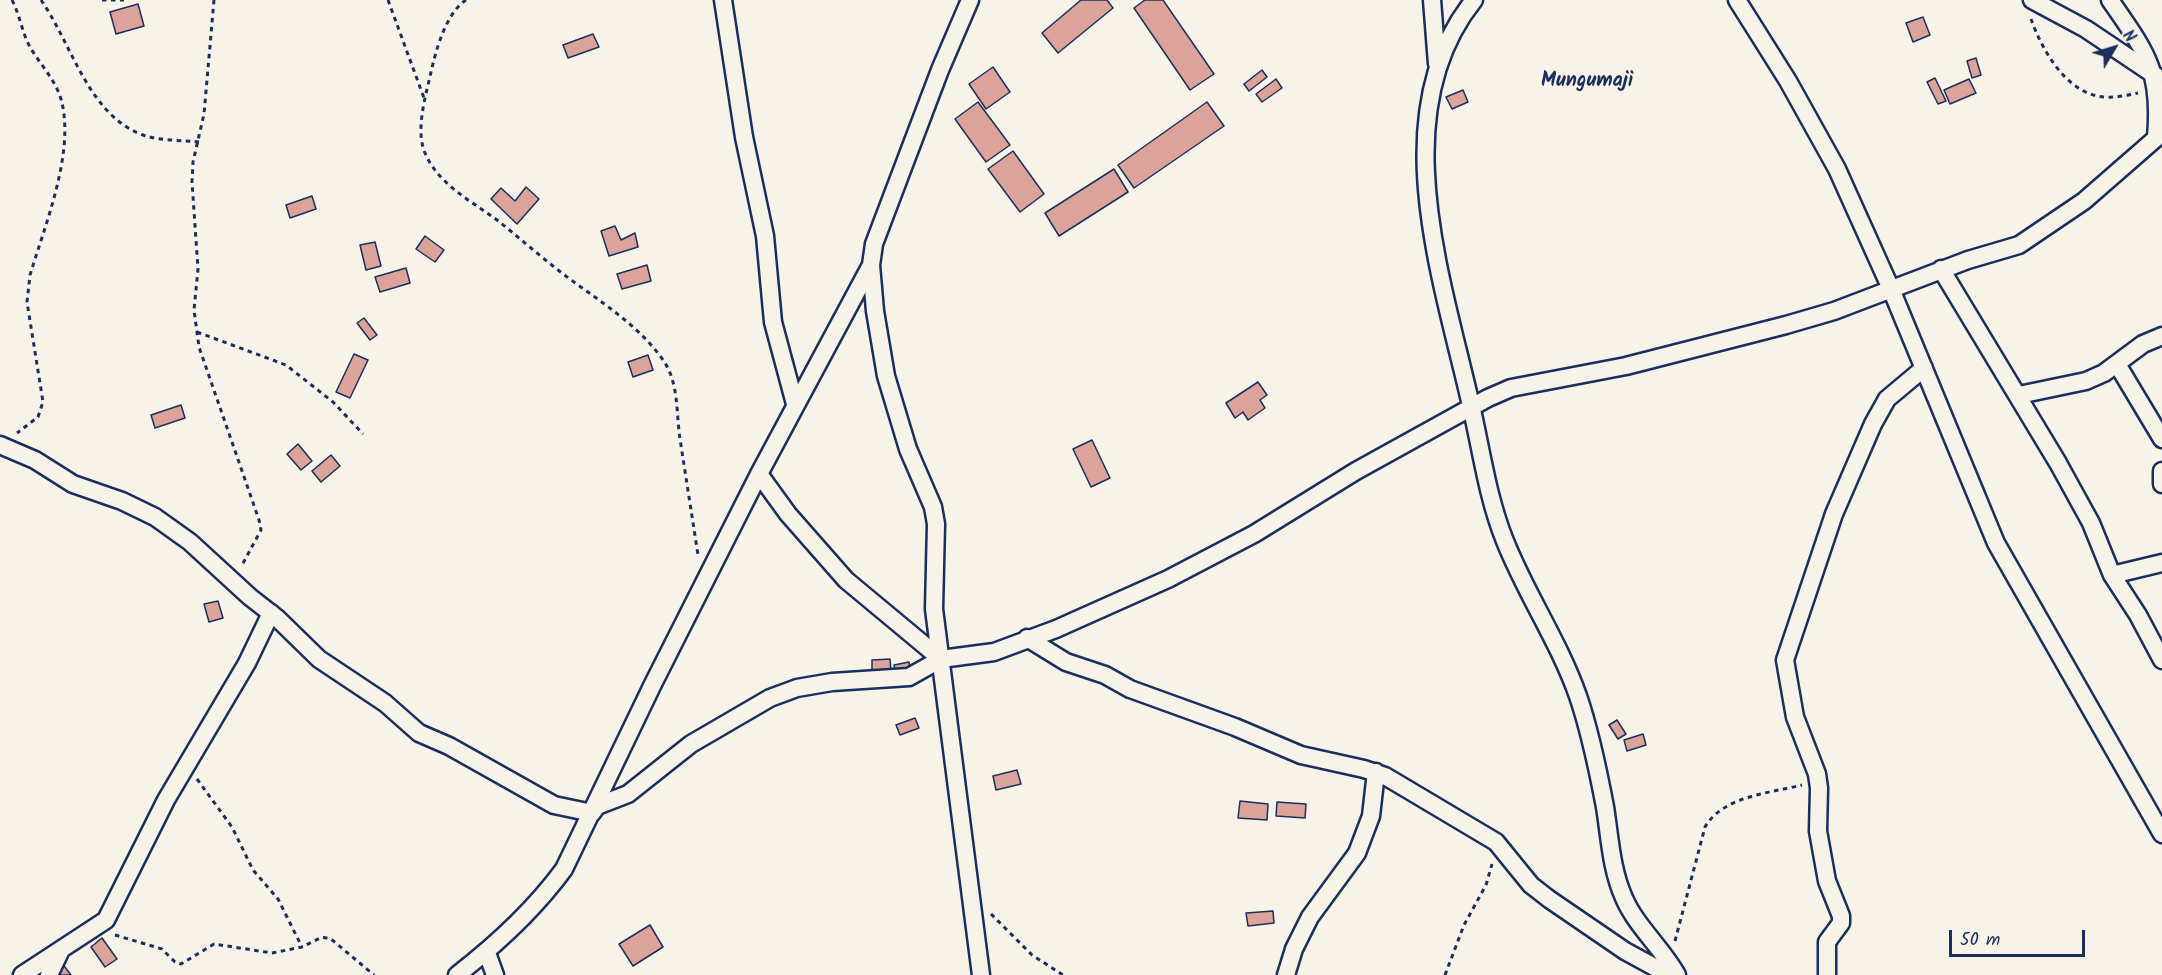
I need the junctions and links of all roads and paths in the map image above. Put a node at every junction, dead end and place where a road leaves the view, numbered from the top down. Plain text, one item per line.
1 (12, 0) edge
2 (41, 0) edge
3 (102, 0) edge
4 (124, 0) edge
5 (214, 0) edge
6 (388, 0) edge
7 (466, 0) edge
8 (723, 0) edge
9 (970, 0) edge
10 (1432, 0) edge
11 (1474, 0) edge
12 (1737, 0) edge
13 (2110, 0) edge
14 (2030, 6) edge
15 (1437, 65) junction
16 (2157, 83) junction
17 (425, 100) junction
18 (2159, 135) edge
19 (199, 142) junction
20 (871, 265) junction
21 (1941, 269) junction
22 (1892, 289) junction
23 (197, 331) junction
24 (2162, 336) edge
25 (2117, 364) junction
26 (1923, 368) junction
27 (2019, 395) junction
28 (795, 404) junction
29 (1472, 408) junction
30 (363, 434) dead end
31 (2162, 439) edge
32 (2, 446) edge
33 (2162, 471) edge
34 (759, 474) junction
35 (2162, 484) edge
36 (2162, 563) edge
37 (2112, 575) junction
38 (235, 583) junction
39 (703, 587) junction
40 (272, 613) junction
41 (1027, 638) junction
42 (941, 659) junction
43 (2162, 660) edge
44 (192, 752) junction
45 (1376, 772) junction
46 (1818, 781) junction
47 (591, 813) junction
48 (2162, 834) edge
49 (1496, 842) junction
50 (969, 891) junction
51 (93, 930) junction
52 (302, 947) junction
53 (61, 949) junction
54 (487, 953) junction
55 (1672, 971) edge
56 (22, 975) edge
57 (49, 975) edge
58 (374, 975) edge
59 (457, 975) edge
60 (495, 975) edge
61 (981, 975) edge
62 (1063, 975) edge
63 (1286, 975) edge
64 (1445, 975) edge
65 (1827, 975) edge

1 - 32 path
2 - 19 path
3 - 4 path
5 - 19 path
6 - 17 path
7 - 17 path
8 - 28 street
9 - 20 street
10 - 15 street
11 - 15 street
12 - 22 street
13 - 16 street
14 - 16 street
14 - 16 path
15 - 29 street
16 - 18 street
17 - 39 path
18 - 21 street
19 - 23 path
20 - 28 street
20 - 42 street
21 - 22 street
21 - 27 street
22 - 26 street
22 - 29 street
23 - 30 path
23 - 38 path
24 - 25 street
25 - 27 street
25 - 31 street
26 - 46 street
26 - 48 street
27 - 37 street
28 - 34 street
29 - 41 street
29 - 55 street
32 - 38 street
33 - 35 street
34 - 39 street
34 - 42 street
36 - 37 street
37 - 43 street
38 - 40 street
39 - 47 street
40 - 44 street
40 - 47 street
41 - 42 street
41 - 45 street
42 - 47 street
42 - 50 street
44 - 51 street
44 - 52 path
45 - 49 street
45 - 63 street
46 - 55 path
46 - 65 street
47 - 54 street
49 - 55 street
49 - 64 path
50 - 61 street
50 - 62 path
51 - 52 path
51 - 53 street
52 - 58 path
53 - 56 street
53 - 57 street
54 - 59 street
54 - 60 street

